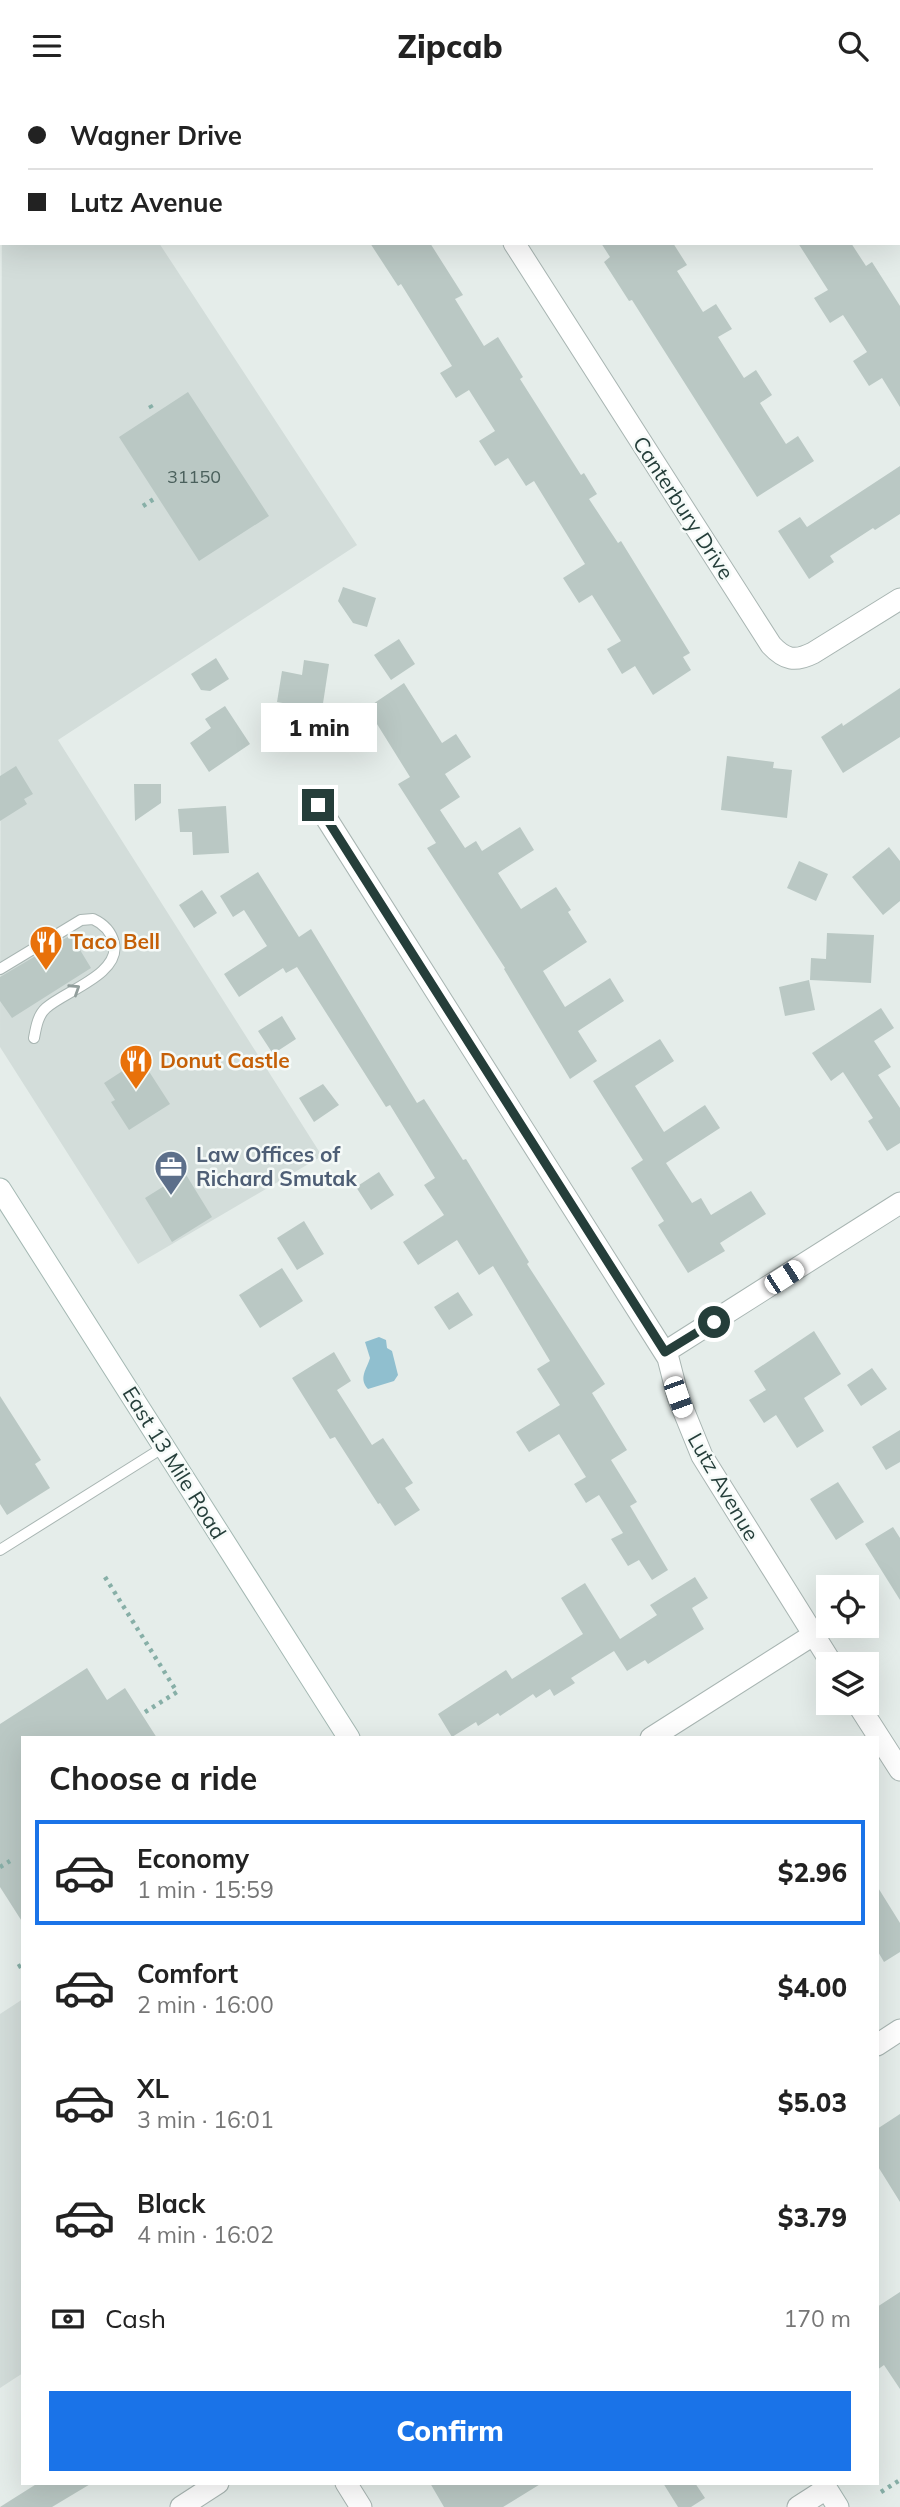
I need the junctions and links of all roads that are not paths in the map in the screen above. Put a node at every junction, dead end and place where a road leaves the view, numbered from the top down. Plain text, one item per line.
1 (515, 245) edge
2 (900, 599) edge
3 (318, 805) dead end
4 (0, 969) edge
5 (34, 1038) dead end
6 (0, 1189) edge
7 (900, 1203) edge
8 (665, 1352) junction
9 (164, 1447) junction
10 (0, 1550) edge
11 (813, 1635) junction
12 (824, 1652) edge
13 (865, 1715) edge
14 (348, 1736) edge
15 (654, 1736) edge
16 (878, 1736) edge
17 (879, 1737) edge
18 (900, 1770) edge
19 (900, 2030) edge
20 (879, 2044) edge
21 (215, 2485) edge
22 (347, 2485) edge
23 (829, 2493) edge
24 (181, 2507) edge
25 (361, 2507) edge
26 (798, 2507) edge

1 - 2 street, Canterbury Drive
3 - 8 street, Lutz Avenue
5 -> 4 lane
6 - 9 street, East 13 Mile Road
7 - 8 street
8 - 11 street, Lutz Avenue
9 - 10 lane
9 - 14 street, East 13 Mile Road
11 - 12 street, Lutz Avenue
11 - 15 street
13 - 16 street
17 - 18 street
19 - 20 street
21 - 24 street
22 - 25 street
23 - 26 street

